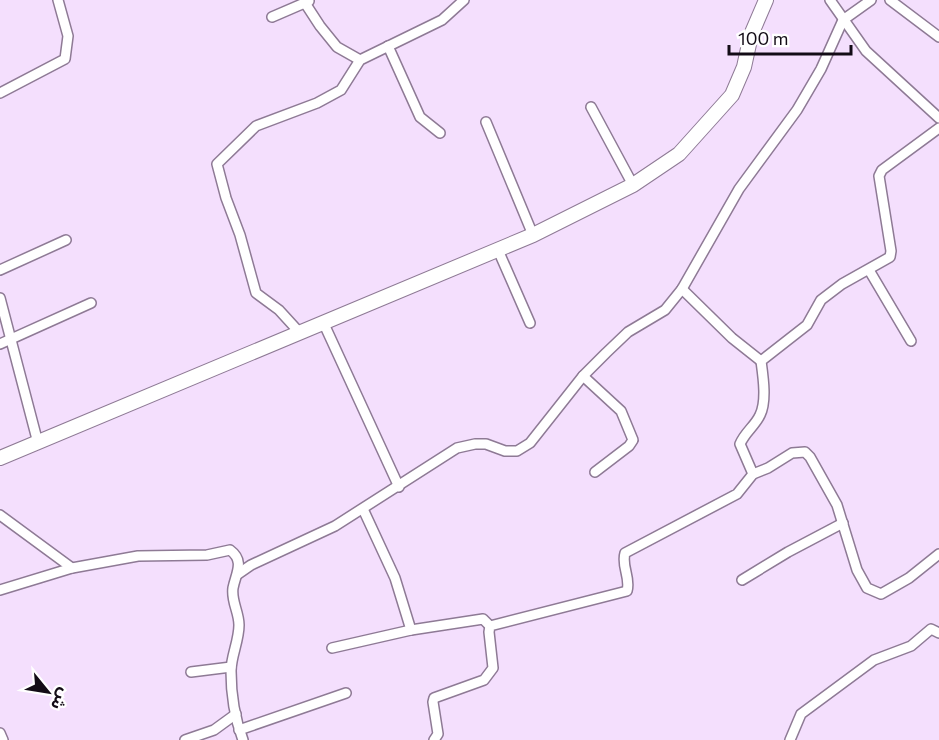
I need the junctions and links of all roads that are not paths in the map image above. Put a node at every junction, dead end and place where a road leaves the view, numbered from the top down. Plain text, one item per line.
1 (58, 0) edge
2 (464, 0) edge
3 (766, 0) edge
4 (830, 0) edge
5 (871, 0) edge
6 (890, 0) edge
7 (309, 1) edge
8 (272, 17) dead end
9 (843, 20) junction
10 (939, 37) edge
11 (388, 46) junction
12 (360, 60) junction
13 (0, 93) edge
14 (591, 107) dead end
15 (939, 118) edge
16 (486, 123) dead end
17 (939, 128) edge
18 (441, 134) dead end
19 (633, 185) junction
20 (533, 235) junction
21 (66, 240) dead end
22 (498, 250) junction
23 (0, 270) edge
24 (869, 270) junction
25 (682, 289) junction
26 (0, 298) edge
27 (91, 303) dead end
28 (530, 323) dead end
29 (324, 324) junction
30 (300, 333) junction
31 (12, 339) junction
32 (911, 341) dead end
33 (0, 344) edge
34 (761, 361) junction
35 (583, 376) junction
36 (38, 443) junction
37 (0, 458) edge
38 (596, 472) dead end
39 (753, 474) junction
40 (399, 486) junction
41 (363, 509) junction
42 (0, 515) edge
43 (843, 523) junction
44 (939, 554) edge
45 (72, 568) junction
46 (238, 574) junction
47 (742, 580) dead end
48 (0, 590) edge
49 (490, 626) junction
50 (411, 630) junction
51 (939, 633) edge
52 (332, 648) dead end
53 (231, 667) junction
54 (191, 672) dead end
55 (346, 693) dead end
56 (236, 714) junction
57 (239, 730) junction
58 (0, 733) edge
59 (3, 740) edge
60 (185, 740) edge
61 (243, 740) edge
62 (434, 740) edge
63 (790, 740) edge

1 - 13 street
2 - 11 street
3 - 19 street
4 - 9 street
5 - 9 street
6 - 10 street
7 - 8 street
7 - 12 street
9 - 15 street
9 - 25 street
11 - 12 street
11 - 18 street
12 - 30 street
14 - 19 street
16 - 20 street
17 - 24 street
19 - 20 street
20 - 22 street
21 - 23 street
22 - 28 street
22 - 29 street
24 - 32 street
24 - 34 street
25 - 34 street
25 - 35 street
26 - 31 street
27 - 31 street
29 - 30 street
29 - 40 street
30 - 36 street
31 - 33 street
31 - 36 street
34 - 39 street
35 - 38 street
35 - 40 street
36 - 37 street
39 - 43 street
39 - 49 street
40 - 41 street
41 - 46 street
41 - 50 street
42 - 45 street
43 - 44 street
43 - 47 street
45 - 46 street
45 - 48 street
46 - 53 street
49 - 50 street
49 - 62 street
50 - 52 street
51 - 63 street
53 - 54 street
53 - 56 street
55 - 57 street
56 - 57 street
56 - 60 street
57 - 61 street
58 - 59 street

